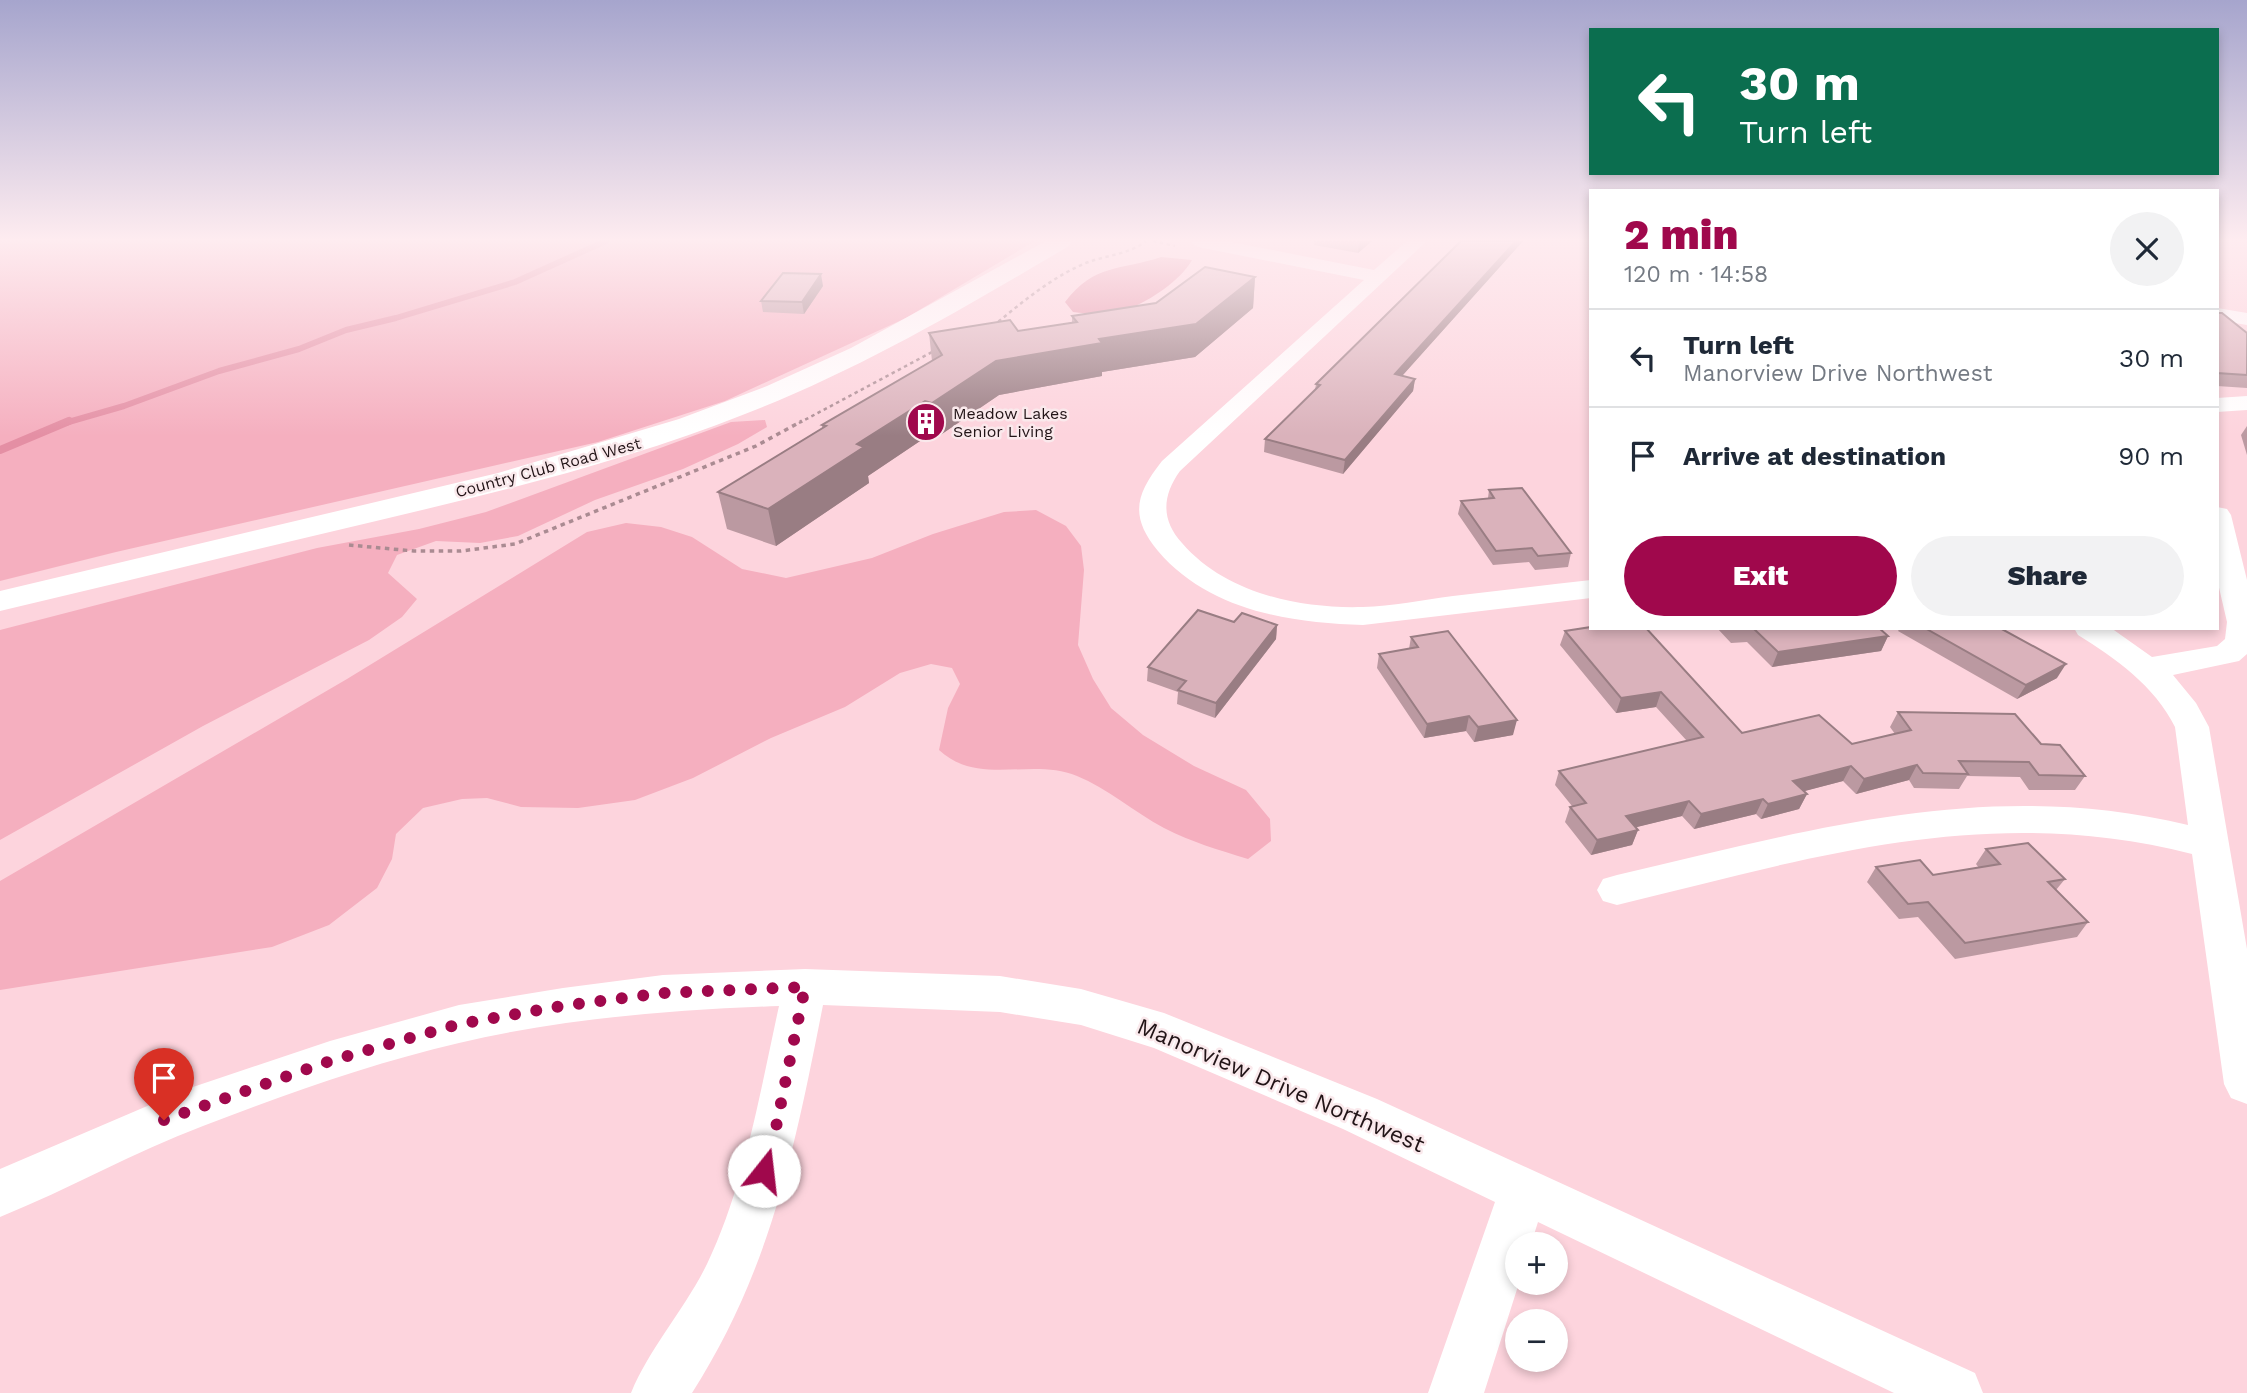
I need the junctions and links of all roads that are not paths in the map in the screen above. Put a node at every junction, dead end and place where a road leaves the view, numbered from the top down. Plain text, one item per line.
1 (947, 306) edge
2 (1347, 306) edge
3 (2219, 314) edge
4 (2247, 319) edge
5 (2247, 403) edge
6 (2219, 405) edge
7 (2219, 524) edge
8 (1589, 589) edge
9 (0, 601) edge
10 (2091, 630) edge
11 (2144, 668) junction
12 (2209, 844) junction
13 (1617, 890) dead end
14 (805, 987) junction
15 (2247, 1084) edge
16 (1524, 1190) junction
17 (0, 1193) edge
18 (659, 1393) edge
19 (1456, 1393) edge
20 (1955, 1393) edge

1 - 9 main road, Country Club Road West
2 - 8 street
3 - 4 street
5 - 6 street
7 - 11 street
10 - 11 street
11 - 12 street
12 - 13 street
12 - 15 street
14 - 16 street, Manorview Drive Northwest
14 - 17 street, Manorview Drive Northwest
14 - 18 street
16 - 19 street
16 - 20 street, Manorview Drive Northwest

